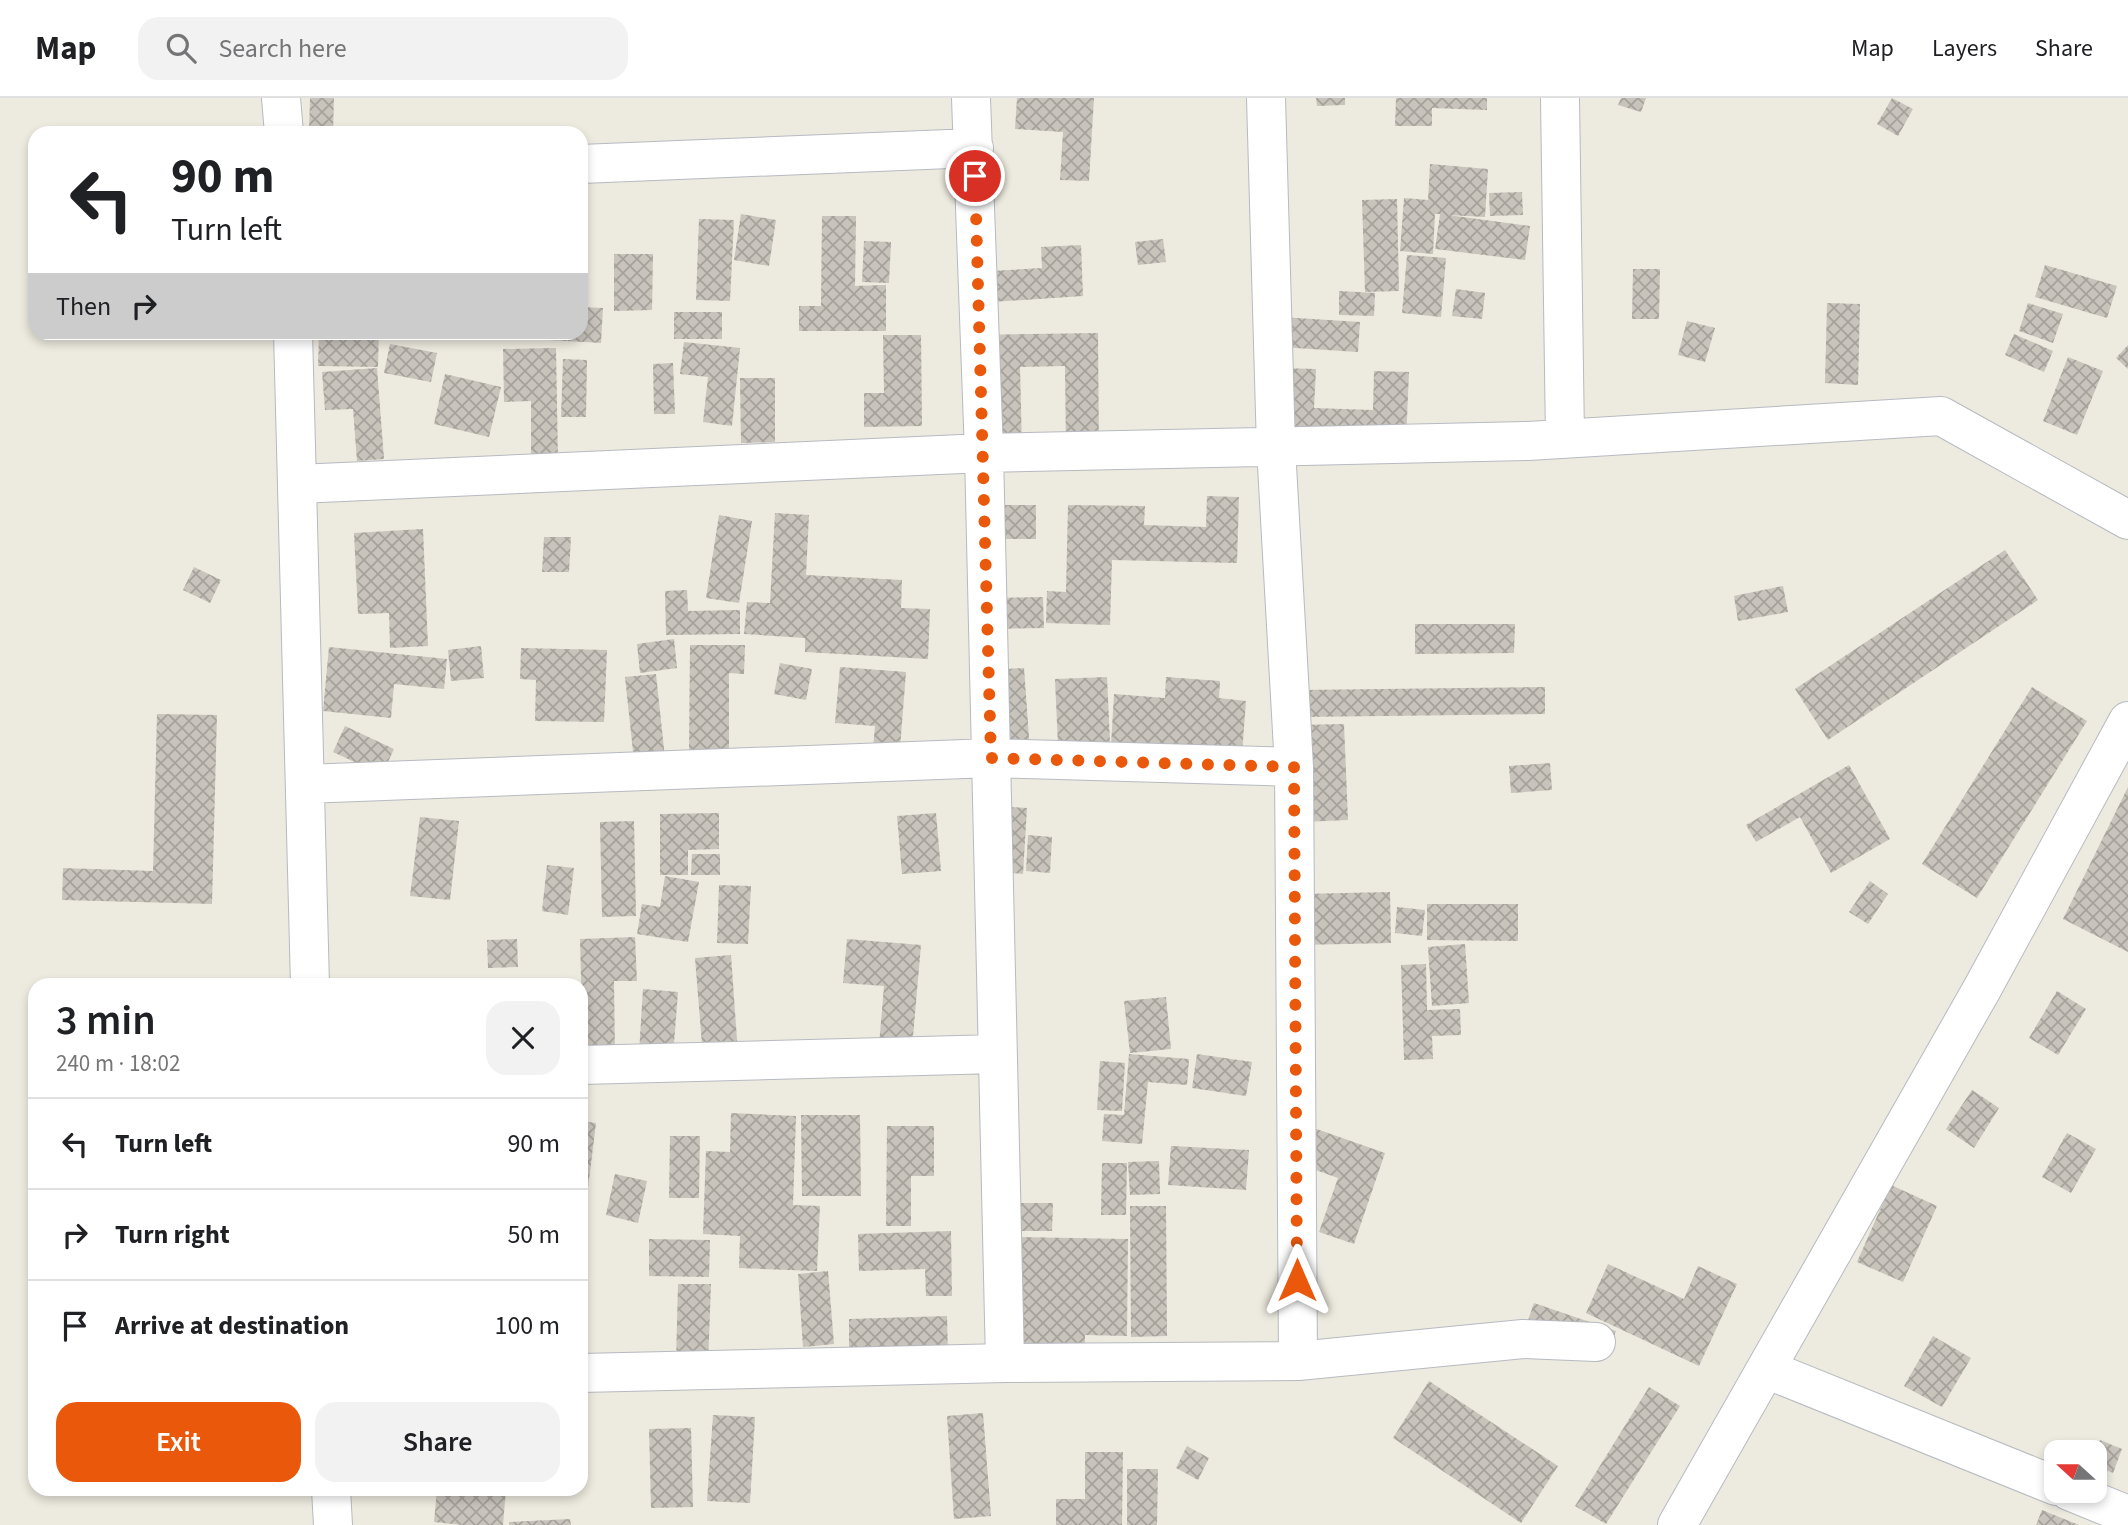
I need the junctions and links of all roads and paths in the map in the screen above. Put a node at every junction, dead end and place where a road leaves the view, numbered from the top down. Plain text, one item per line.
1 (281, 98) edge
2 (971, 98) edge
3 (1266, 98) edge
4 (1560, 98) edge
5 (283, 126) edge
6 (974, 148) junction
7 (588, 164) edge
8 (293, 340) edge
9 (1565, 438) junction
10 (1276, 448) junction
11 (984, 453) junction
12 (298, 484) junction
13 (2128, 520) edge
14 (2128, 721) edge
15 (991, 758) junction
16 (1294, 767) junction
17 (305, 784) junction
18 (310, 978) edge
19 (997, 1054) junction
20 (588, 1065) edge
21 (1596, 1342) dead end
22 (1298, 1361) junction
23 (1005, 1363) junction
24 (1766, 1369) junction
25 (588, 1373) edge
26 (2044, 1481) edge
27 (331, 1496) edge
28 (2098, 1503) edge
29 (2128, 1515) edge
30 (333, 1525) edge
31 (1677, 1525) edge

1 - 5 street
2 - 6 street
3 - 10 street
4 - 9 street
6 - 7 street
6 - 11 street
8 - 12 street
9 - 10 street
9 - 13 street
10 - 11 street
10 - 16 street
11 - 12 street
11 - 15 street
12 - 17 street
14 - 24 street
15 - 16 street
15 - 17 street
15 - 19 street
16 - 22 street
17 - 18 street
19 - 20 street
19 - 23 street
21 - 22 street
22 - 23 street
23 - 25 street
24 - 26 street
24 - 31 street
27 - 30 street
28 - 29 street

